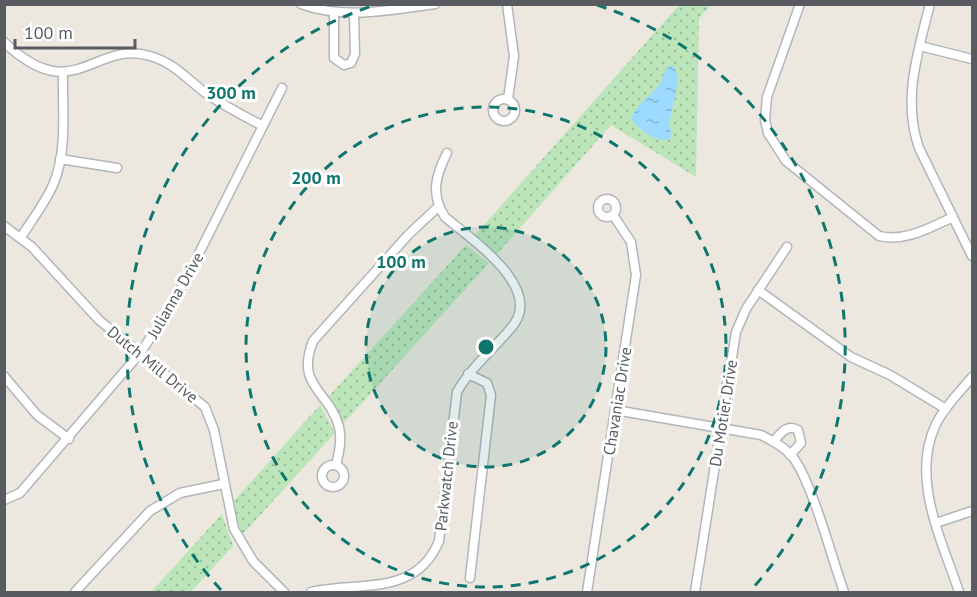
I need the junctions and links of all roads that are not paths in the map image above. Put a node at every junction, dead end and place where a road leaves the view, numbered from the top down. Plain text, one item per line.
1 (301, 4) edge
2 (435, 4) edge
3 (507, 4) edge
4 (800, 4) edge
5 (930, 4) edge
6 (334, 13) junction
7 (354, 14) junction
8 (4, 42) edge
9 (920, 46) junction
10 (972, 59) edge
11 (63, 72) junction
12 (282, 88) dead end
13 (508, 99) dead end
14 (263, 126) junction
15 (447, 153) dead end
16 (60, 159) junction
17 (117, 168) dead end
18 (438, 207) junction
19 (612, 215) dead end
20 (953, 217) junction
21 (4, 226) edge
22 (21, 237) junction
23 (787, 248) dead end
24 (972, 256) edge
25 (758, 290) junction
26 (141, 352) junction
27 (468, 374) junction
28 (4, 376) edge
29 (972, 377) edge
30 (946, 409) junction
31 (615, 410) junction
32 (720, 426) junction
33 (69, 439) junction
34 (774, 441) junction
35 (790, 454) junction
36 (336, 465) dead end
37 (223, 484) junction
38 (4, 500) edge
39 (972, 511) edge
40 (936, 523) junction
41 (470, 578) dead end
42 (75, 592) edge
43 (284, 592) edge
44 (311, 592) edge
45 (587, 592) edge
46 (694, 592) edge
47 (844, 592) edge
48 (959, 592) edge

1 - 6 street
2 - 7 street
3 - 13 street
4 - 20 street
5 - 9 street
6 - 7 street
6 - 7 street
8 - 11 street
9 - 10 street
9 - 20 street
11 - 14 street
11 - 16 street
12 - 14 street, Julianna Drive
14 - 26 street, Julianna Drive
15 - 18 street
16 - 17 street
16 - 22 street
18 - 27 street, Parkwatch Drive
18 - 36 street
19 - 31 street, Chavaniac Drive
20 - 24 street
21 - 22 street, Dutch Mill Drive
22 - 26 street, Dutch Mill Drive
23 - 25 street, Du Motier Drive
25 - 30 street
25 - 32 street, Du Motier Drive
26 - 33 street, Julianna Drive
26 - 37 street, Dutch Mill Drive
27 - 41 street
27 - 44 street, Parkwatch Drive
28 - 33 street
29 - 30 street
30 - 40 street
31 - 32 street
31 - 45 street, Chavaniac Drive
32 - 34 street
32 - 46 street, Du Motier Drive
33 - 38 street, Julianna Drive
34 - 35 street
34 - 35 street
35 - 47 street
37 - 42 street
37 - 43 street, Dutch Mill Drive
39 - 40 street
40 - 48 street

